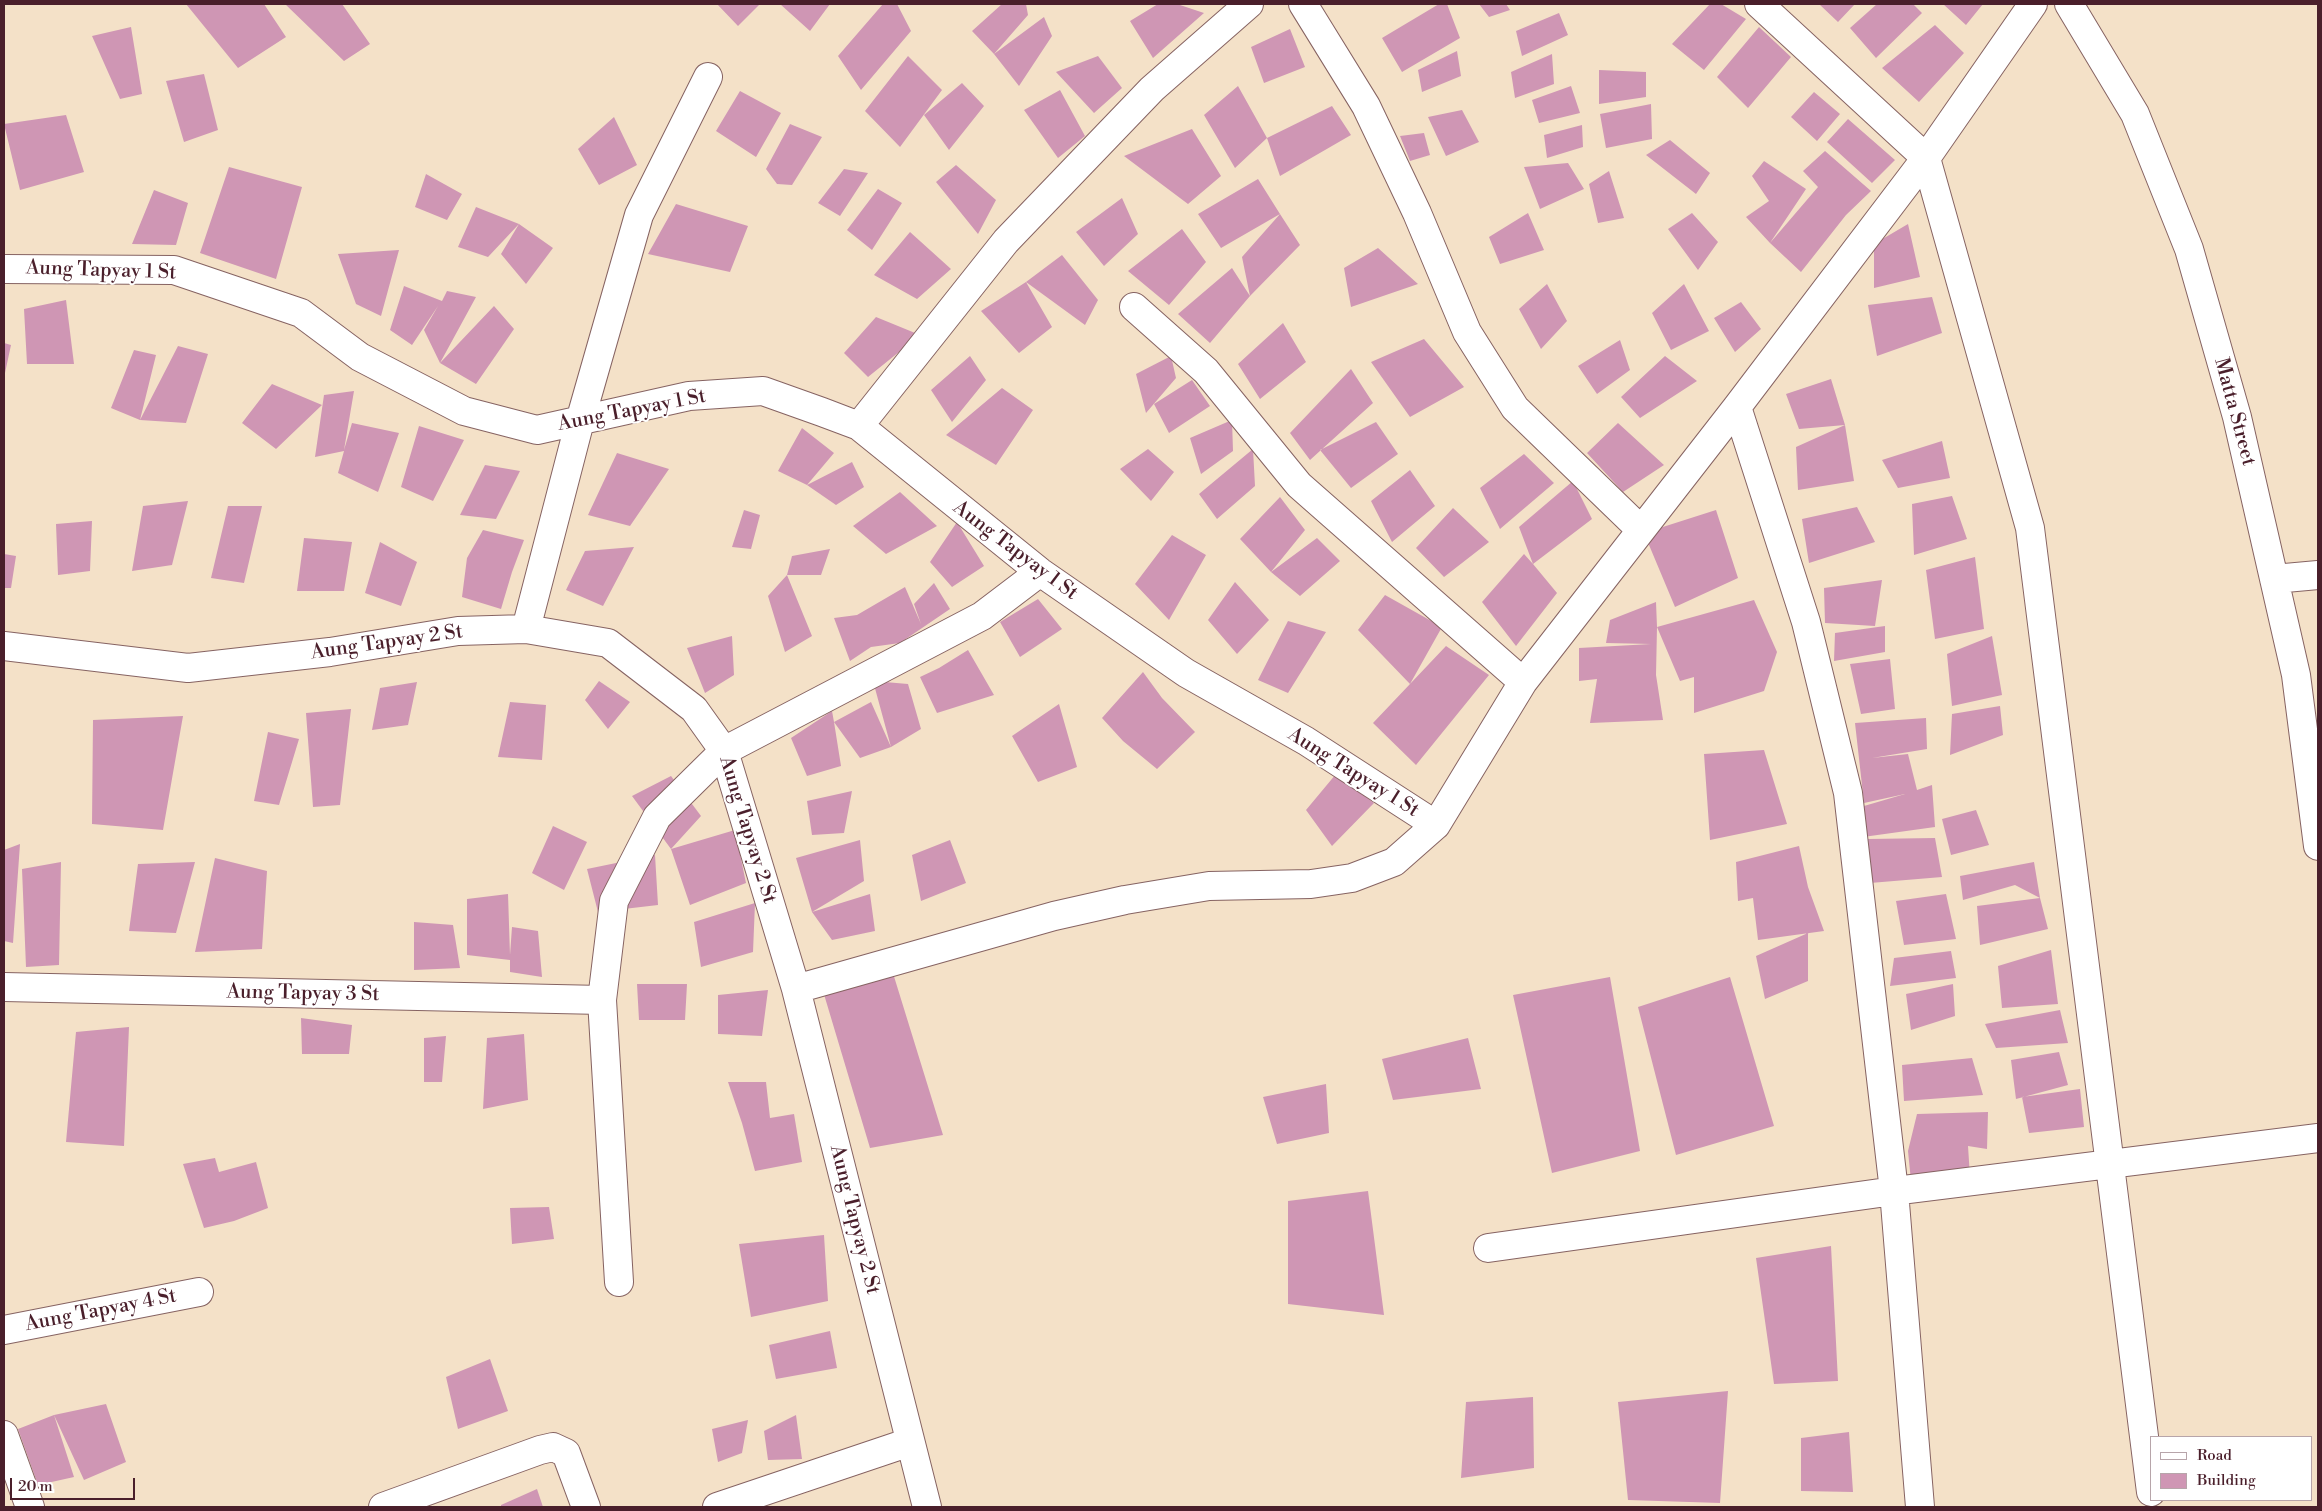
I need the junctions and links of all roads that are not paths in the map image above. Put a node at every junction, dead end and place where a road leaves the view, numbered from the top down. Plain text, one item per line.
1 (1249, 4) edge
2 (1303, 4) edge
3 (1759, 4) edge
4 (2032, 4) edge
5 (2069, 4) edge
6 (708, 76) dead end
7 (1926, 158) junction
8 (4, 269) edge
9 (1134, 307) dead end
10 (1737, 407) junction
11 (580, 421) junction
12 (859, 426) junction
13 (1641, 530) junction
14 (1040, 572) junction
15 (2318, 575) edge
16 (2274, 579) junction
17 (526, 629) junction
18 (4, 646) edge
19 (1523, 682) junction
20 (724, 752) junction
21 (1436, 825) junction
22 (2318, 846) edge
23 (4, 987) edge
24 (796, 989) junction
25 (602, 1000) junction
26 (2318, 1138) edge
27 (2109, 1164) junction
28 (1894, 1191) junction
29 (1488, 1248) dead end
30 (619, 1282) dead end
31 (199, 1292) dead end
32 (4, 1330) edge
33 (4, 1435) edge
34 (910, 1442) junction
35 (2150, 1484) edge
36 (30, 1507) edge
37 (383, 1507) edge
38 (586, 1507) edge
39 (717, 1507) edge
40 (927, 1507) edge
41 (1920, 1507) edge

1 - 12 street
2 - 13 street
3 - 7 street
4 - 7 street
5 - 16 street, Matta Street
6 - 11 street
7 - 10 street
7 - 27 street
8 - 11 street, Aung Tapyay 1 St
9 - 19 street
10 - 13 street
10 - 28 street
11 - 12 street, Aung Tapyay 1 St
11 - 17 street
12 - 14 street, Aung Tapyay 1 St
13 - 19 street
14 - 20 street
14 - 21 street, Aung Tapyay 1 St
15 - 16 street
16 - 22 street, Matta Street
17 - 18 street, Aung Tapyay 2 St
17 - 20 street, Aung Tapyay 2 St
19 - 21 street
20 - 24 street, Aung Tapyay 2 St
20 - 25 street
21 - 24 street
23 - 25 street, Aung Tapyay 3 St
24 - 34 street, Aung Tapyay 2 St
25 - 30 street
26 - 27 street
27 - 28 street
27 - 35 street
28 - 29 street
28 - 41 street
31 - 32 street, Aung Tapyay 4 St
33 - 36 street
34 - 39 street
34 - 40 street, Aung Tapyay 2 St
37 - 38 street

